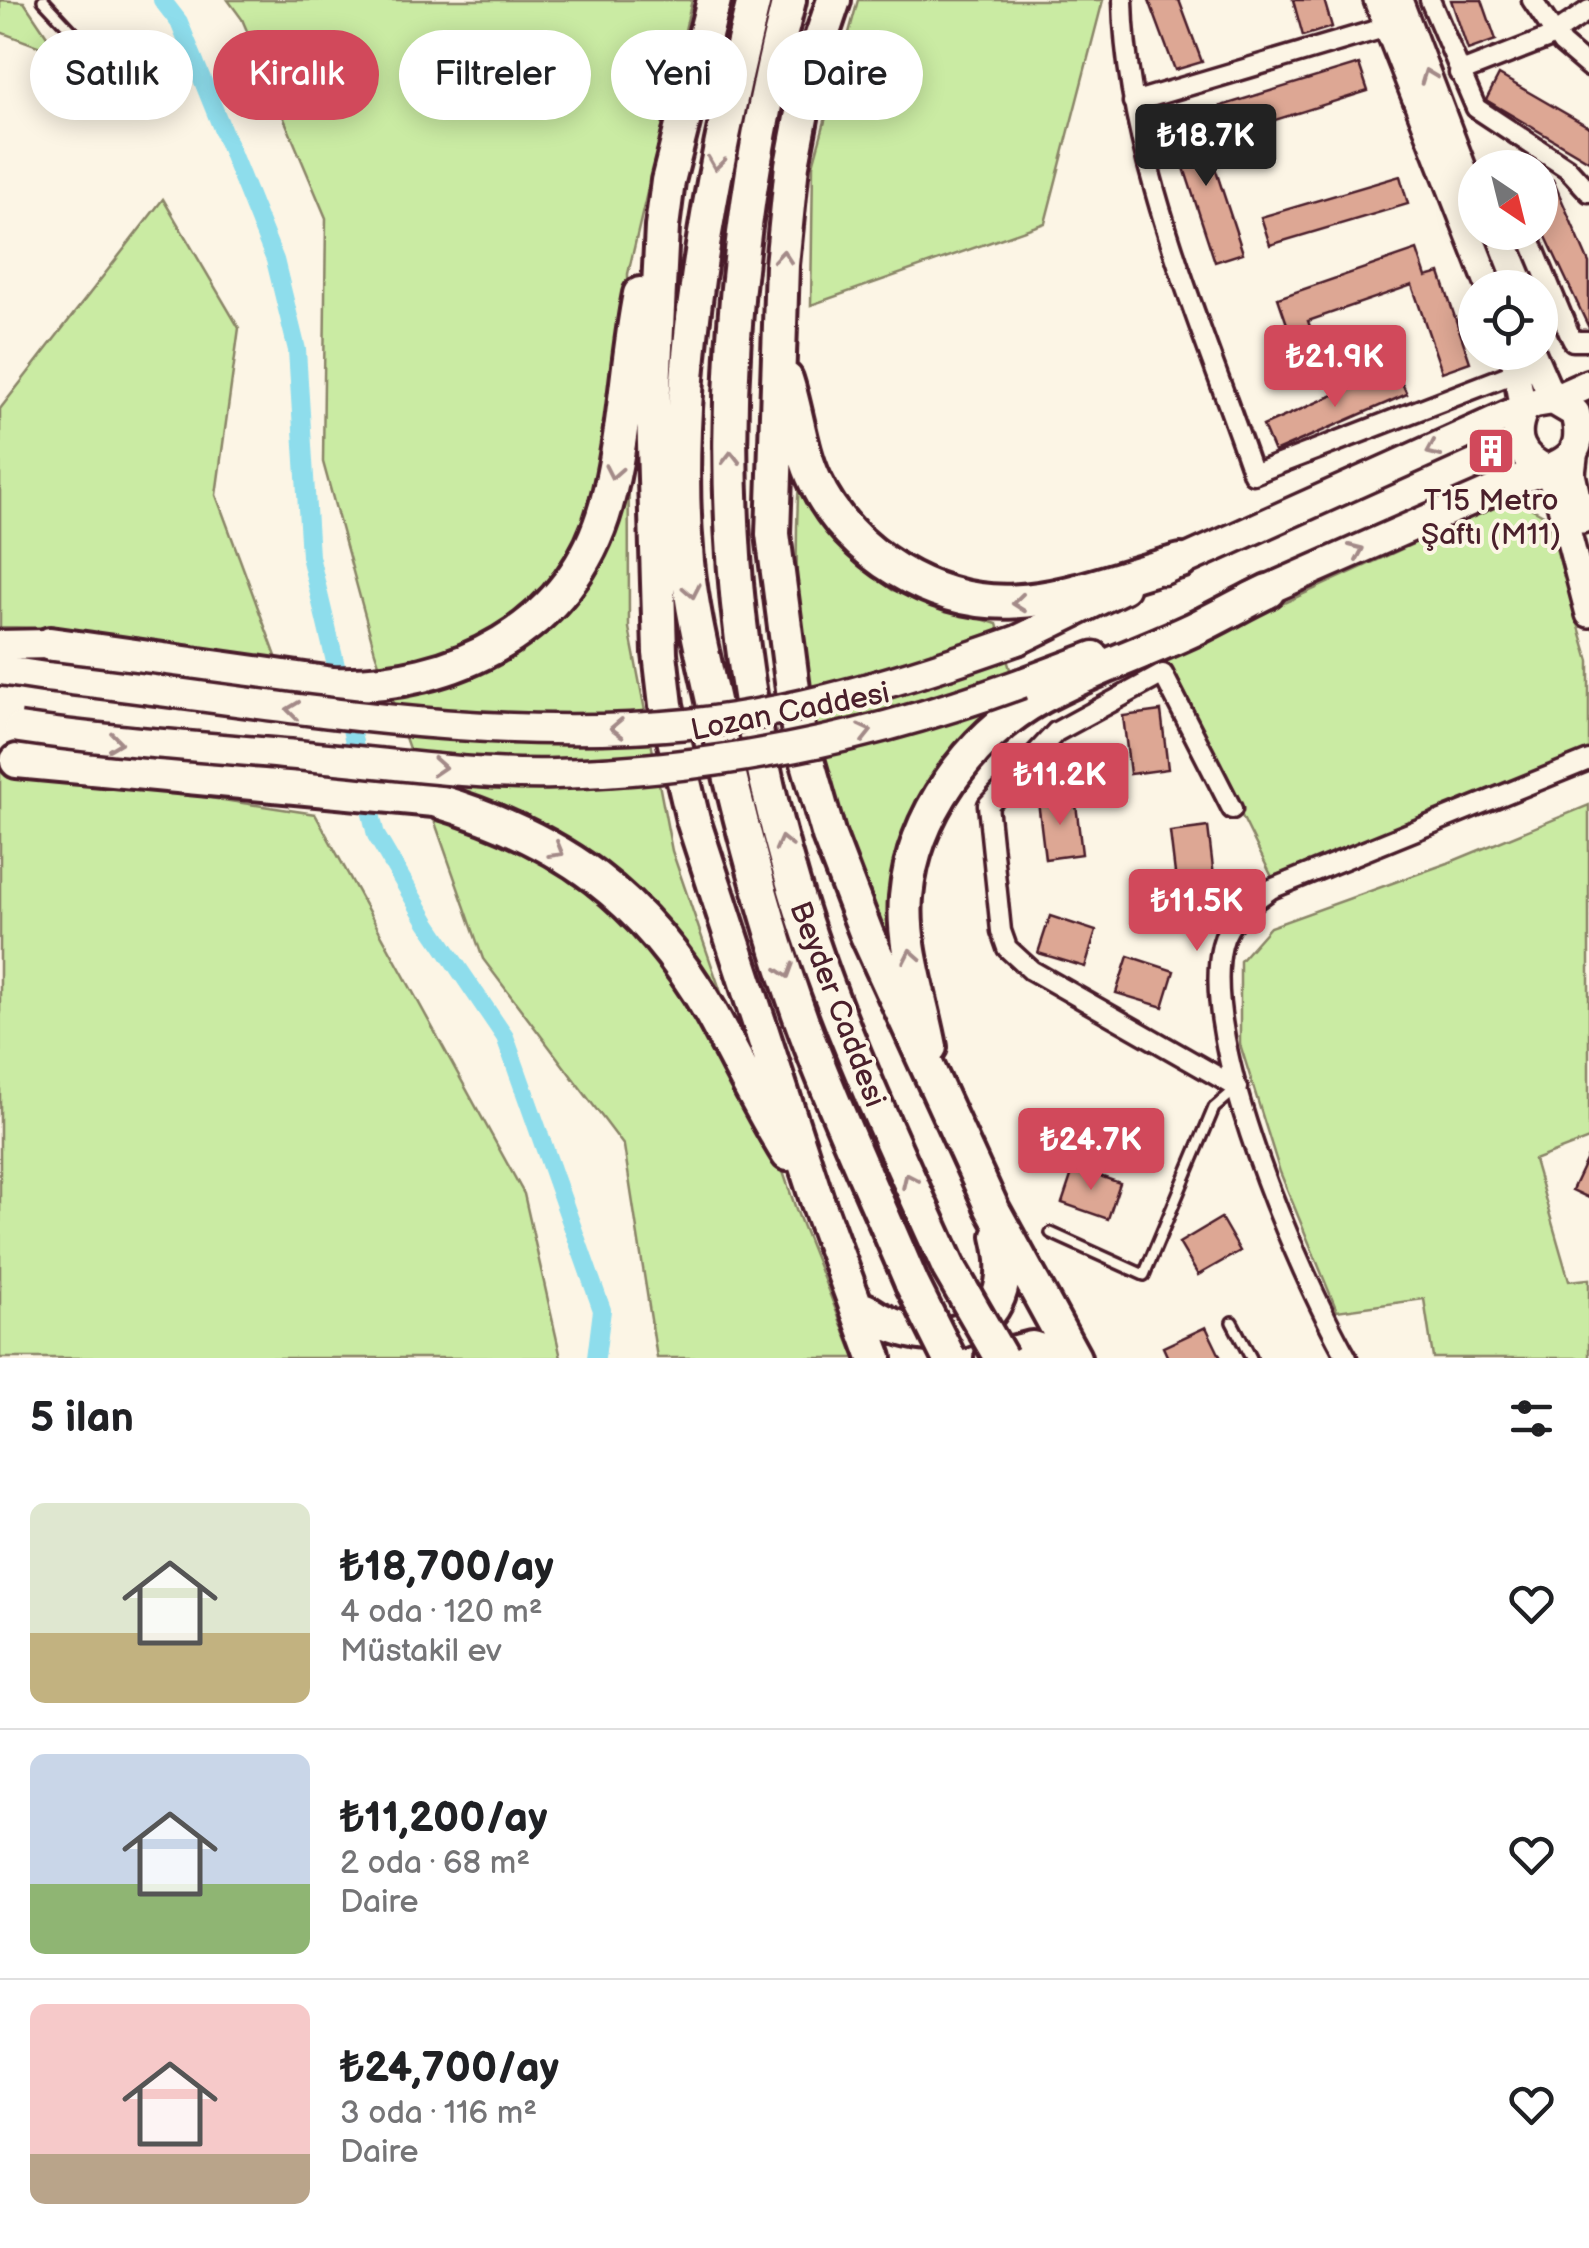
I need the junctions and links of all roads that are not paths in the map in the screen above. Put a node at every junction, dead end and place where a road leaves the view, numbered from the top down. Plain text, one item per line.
1 (43, 0) edge
2 (714, 0) edge
3 (754, 0) edge
4 (789, 0) edge
5 (834, 0) edge
6 (1123, 0) edge
7 (1377, 0) edge
8 (1398, 0) edge
9 (1430, 0) edge
10 (1532, 0) edge
11 (1589, 10) edge
12 (1387, 27) junction
13 (71, 30) edge
14 (1556, 33) junction
15 (1589, 67) edge
16 (1459, 74) junction
17 (1133, 102) junction
18 (1461, 150) edge
19 (1589, 192) edge
20 (662, 227) junction
21 (1534, 250) edge
22 (1483, 270) edge
23 (1589, 341) edge
24 (778, 354) junction
25 (1496, 370) edge
26 (1522, 370) edge
27 (1530, 370) edge
28 (1589, 384) edge
29 (1552, 400) junction
30 (1523, 411) junction
31 (1580, 449) edge
32 (1546, 469) junction
33 (1589, 544) edge
34 (1180, 561) junction
35 (1268, 590) junction
36 (1589, 614) edge
37 (50, 644) joint
38 (0, 645) edge
39 (0, 670) edge
40 (9, 727) edge
41 (8, 759) edge
42 (1584, 767) edge
43 (1232, 810) dead end
44 (937, 1086) junction
45 (1238, 1088) junction
46 (817, 1200) junction
47 (992, 1208) junction
48 (1051, 1233) dead end
49 (850, 1288) junction
50 (1232, 1322) dead end
51 (875, 1358) edge
52 (949, 1358) edge
53 (992, 1358) edge
54 (1001, 1358) edge
55 (1064, 1358) edge
56 (1074, 1358) edge
57 (1251, 1358) edge
58 (1347, 1358) edge

1 - 13 lane
2 - 20 highway
3 -> 52 highway, Beyder Caddesi, bridge
54 -> 4 highway, Beyder Caddesi, bridge
24 -> 5 highway
6 - 17 street
7 - 12 street
18 -> 8 street
9 - 16 street
10 - 14 street
11 - 14 street
12 - 17 street
12 - 22 street
14 - 15 street
14 - 16 street
16 - 19 street
17 - 25 street
20 -> 37 highway
20 - 46 highway
21 - 23 street
34 -> 24 highway
24 - 44 highway
26 - 30 street
27 - 29 street
28 - 29 main road
29 - 30 main road
29 - 31 main road
30 - 32 main road
30 -> 34 main road, Lozan Caddesi
31 - 32 main road
31 - 33 street
35 -> 32 main road, Lozan Caddesi
32 - 36 street
34 -> 39 main road, Lozan Caddesi, bridge
40 -> 35 main road, Lozan Caddesi, bridge
44 -> 35 highway
37 - 38 main road
41 -> 46 highway
42 - 45 street
43 - 45 street
44 - 47 highway
45 - 48 lane
45 - 58 street
46 - 49 highway
47 - 49 highway
47 - 56 highway
49 - 51 highway
50 - 57 lane
53 - 55 highway

